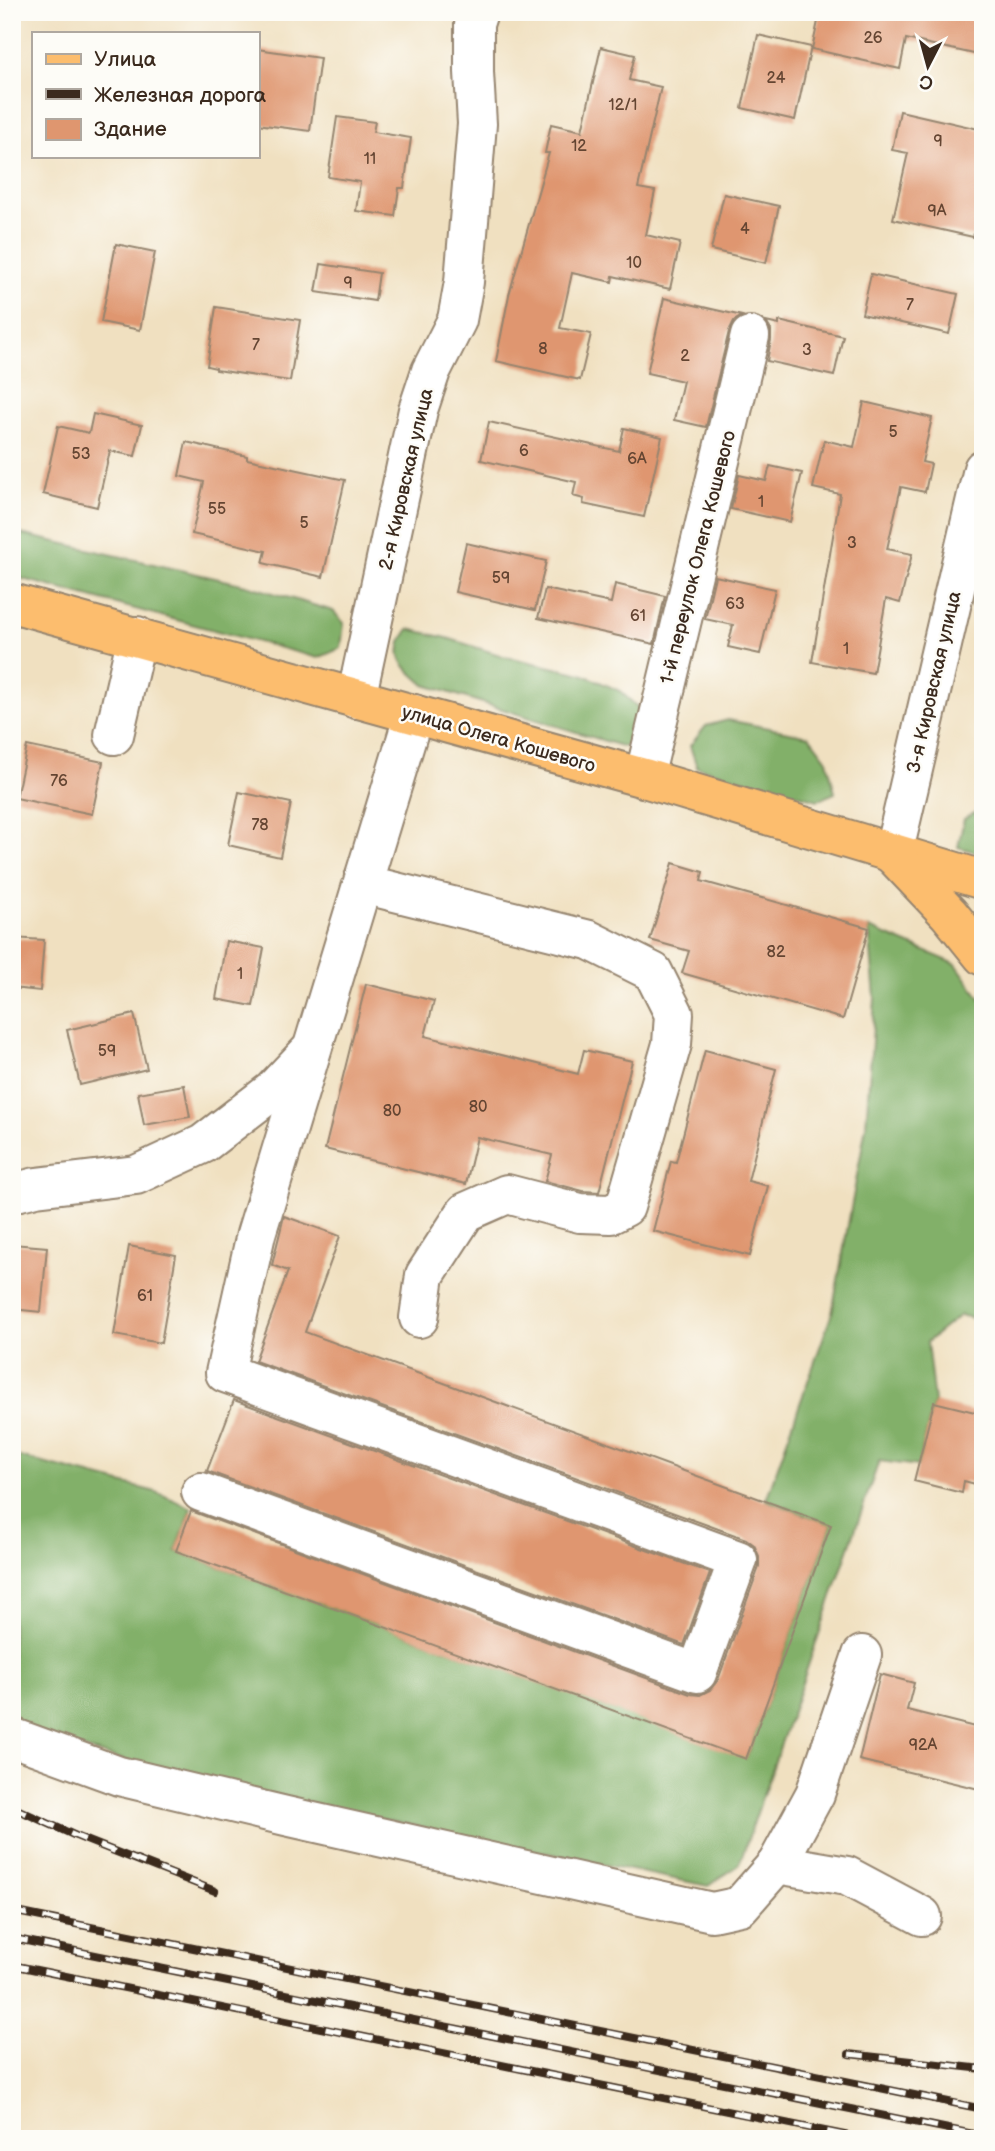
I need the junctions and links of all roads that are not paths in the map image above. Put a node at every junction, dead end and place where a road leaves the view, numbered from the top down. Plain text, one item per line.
1 (478, 12) edge
2 (750, 336) dead end
3 (983, 469) edge
4 (12, 603) edge
5 (136, 636) junction
6 (356, 699) junction
7 (414, 714) junction
8 (114, 735) dead end
9 (644, 778) junction
10 (893, 855) junction
11 (983, 882) edge
12 (363, 884) junction
13 (958, 925) junction
14 (983, 956) edge
15 (314, 1046) junction
16 (12, 1193) edge
17 (419, 1318) dead end
18 (201, 1492) dead end
19 (862, 1655) dead end
20 (12, 1737) edge
21 (777, 1864) junction
22 (922, 1916) dead end

1 - 6 street, 2-я Кировская улица
2 - 9 street, 1-й переулок Олега Кошевого
3 - 10 street, 3-я Кировская улица
4 - 5 main road, улица Олега Кошевого
5 - 6 main road, улица Олега Кошевого
5 - 8 street
6 - 7 main road, улица Олега Кошевого
7 - 9 main road, улица Олега Кошевого
7 - 12 street
9 - 10 main road, улица Олега Кошевого
10 - 11 main road, улица Олега Кошевого
10 - 13 main road
11 - 13 main road
12 - 15 street
12 - 17 street
13 - 14 main road
15 - 16 street
15 - 18 street
19 - 21 street
20 - 21 street
21 - 22 street

